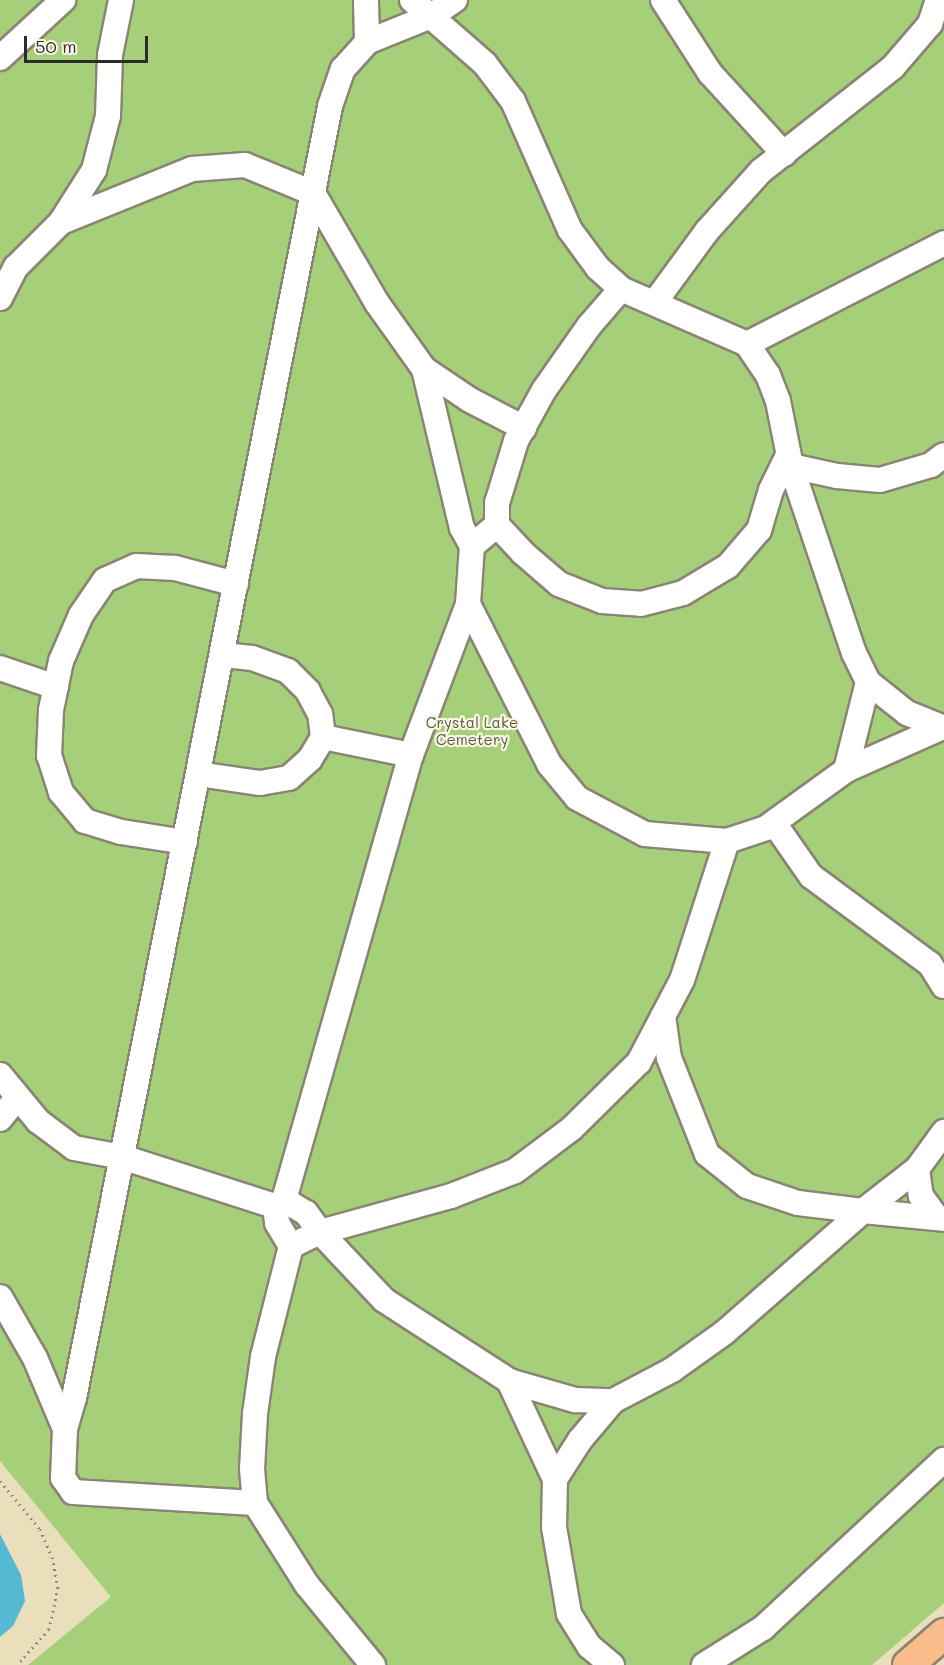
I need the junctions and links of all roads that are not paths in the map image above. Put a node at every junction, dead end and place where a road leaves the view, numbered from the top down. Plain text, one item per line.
1 (63, 0) edge
2 (121, 0) edge
3 (366, 0) edge
4 (412, 0) edge
5 (454, 0) edge
6 (663, 0) edge
7 (938, 0) edge
8 (431, 16) junction
9 (367, 42) junction
10 (0, 57) edge
11 (784, 154) junction
12 (313, 193) junction
13 (61, 222) junction
14 (944, 243) edge
15 (621, 289) junction
16 (0, 298) edge
17 (655, 302) junction
18 (747, 344) junction
19 (424, 369) junction
20 (524, 428) junction
21 (944, 455) edge
22 (790, 460) junction
23 (497, 525) junction
24 (472, 546) junction
25 (236, 584) junction
26 (468, 603) junction
27 (222, 655) junction
28 (0, 668) edge
29 (868, 682) junction
30 (56, 687) junction
31 (943, 728) edge
32 (323, 736) junction
33 (411, 755) junction
34 (846, 770) junction
35 (198, 774) junction
36 (774, 822) junction
37 (727, 841) junction
38 (185, 842) junction
39 (944, 986) edge
40 (663, 1016) junction
41 (0, 1075) edge
42 (18, 1097) junction
43 (0, 1119) edge
44 (944, 1132) edge
45 (122, 1157) junction
46 (917, 1169) junction
47 (280, 1203) junction
48 (863, 1211) junction
49 (940, 1219) edge
50 (320, 1232) junction
51 (291, 1246) junction
52 (0, 1297) edge
53 (509, 1381) junction
54 (613, 1401) junction
55 (65, 1429) junction
56 (944, 1460) edge
57 (555, 1479) junction
58 (255, 1503) junction
59 (944, 1634) edge
60 (373, 1665) edge
61 (612, 1665) edge
62 (704, 1665) edge
63 (908, 1665) edge

1 - 10 lane
2 - 13 lane
3 - 9 lane
4 - 8 lane
5 - 8 lane
6 - 11 lane
7 - 11 lane
8 - 9 lane
8 - 15 lane
9 - 12 lane
11 - 17 lane
12 - 13 lane
12 - 19 lane
12 - 25 lane
13 - 16 lane
14 - 18 lane
15 - 17 lane
15 - 20 lane
17 - 18 lane
18 - 22 lane
19 - 20 lane
19 - 24 lane
20 - 23 lane
21 - 22 lane
22 - 23 lane
22 - 29 lane
23 - 24 lane
24 - 26 lane
25 - 27 lane
25 - 30 lane
26 - 33 lane
26 - 37 lane
27 - 32 lane
27 - 35 lane
28 - 30 lane
29 - 31 lane
29 - 34 lane
30 - 38 lane
31 - 34 lane
32 - 33 lane
32 - 35 lane
33 - 47 lane
34 - 36 lane
35 - 38 lane
36 - 37 lane
36 - 39 lane
37 - 40 lane
38 - 45 lane
40 - 48 lane
40 - 50 lane
41 - 42 lane
42 - 43 lane
42 - 45 lane
44 - 46 lane
45 - 47 lane
45 - 55 lane
46 - 48 lane
46 - 49 lane
47 - 50 lane
47 - 51 lane
48 - 49 lane
48 - 54 lane
50 - 51 lane
50 - 53 lane
51 - 58 lane
52 - 55 lane
53 - 54 lane
53 - 57 lane
54 - 57 lane
55 - 58 lane
56 - 62 lane
57 - 61 lane
58 - 60 lane
59 - 63 main road

